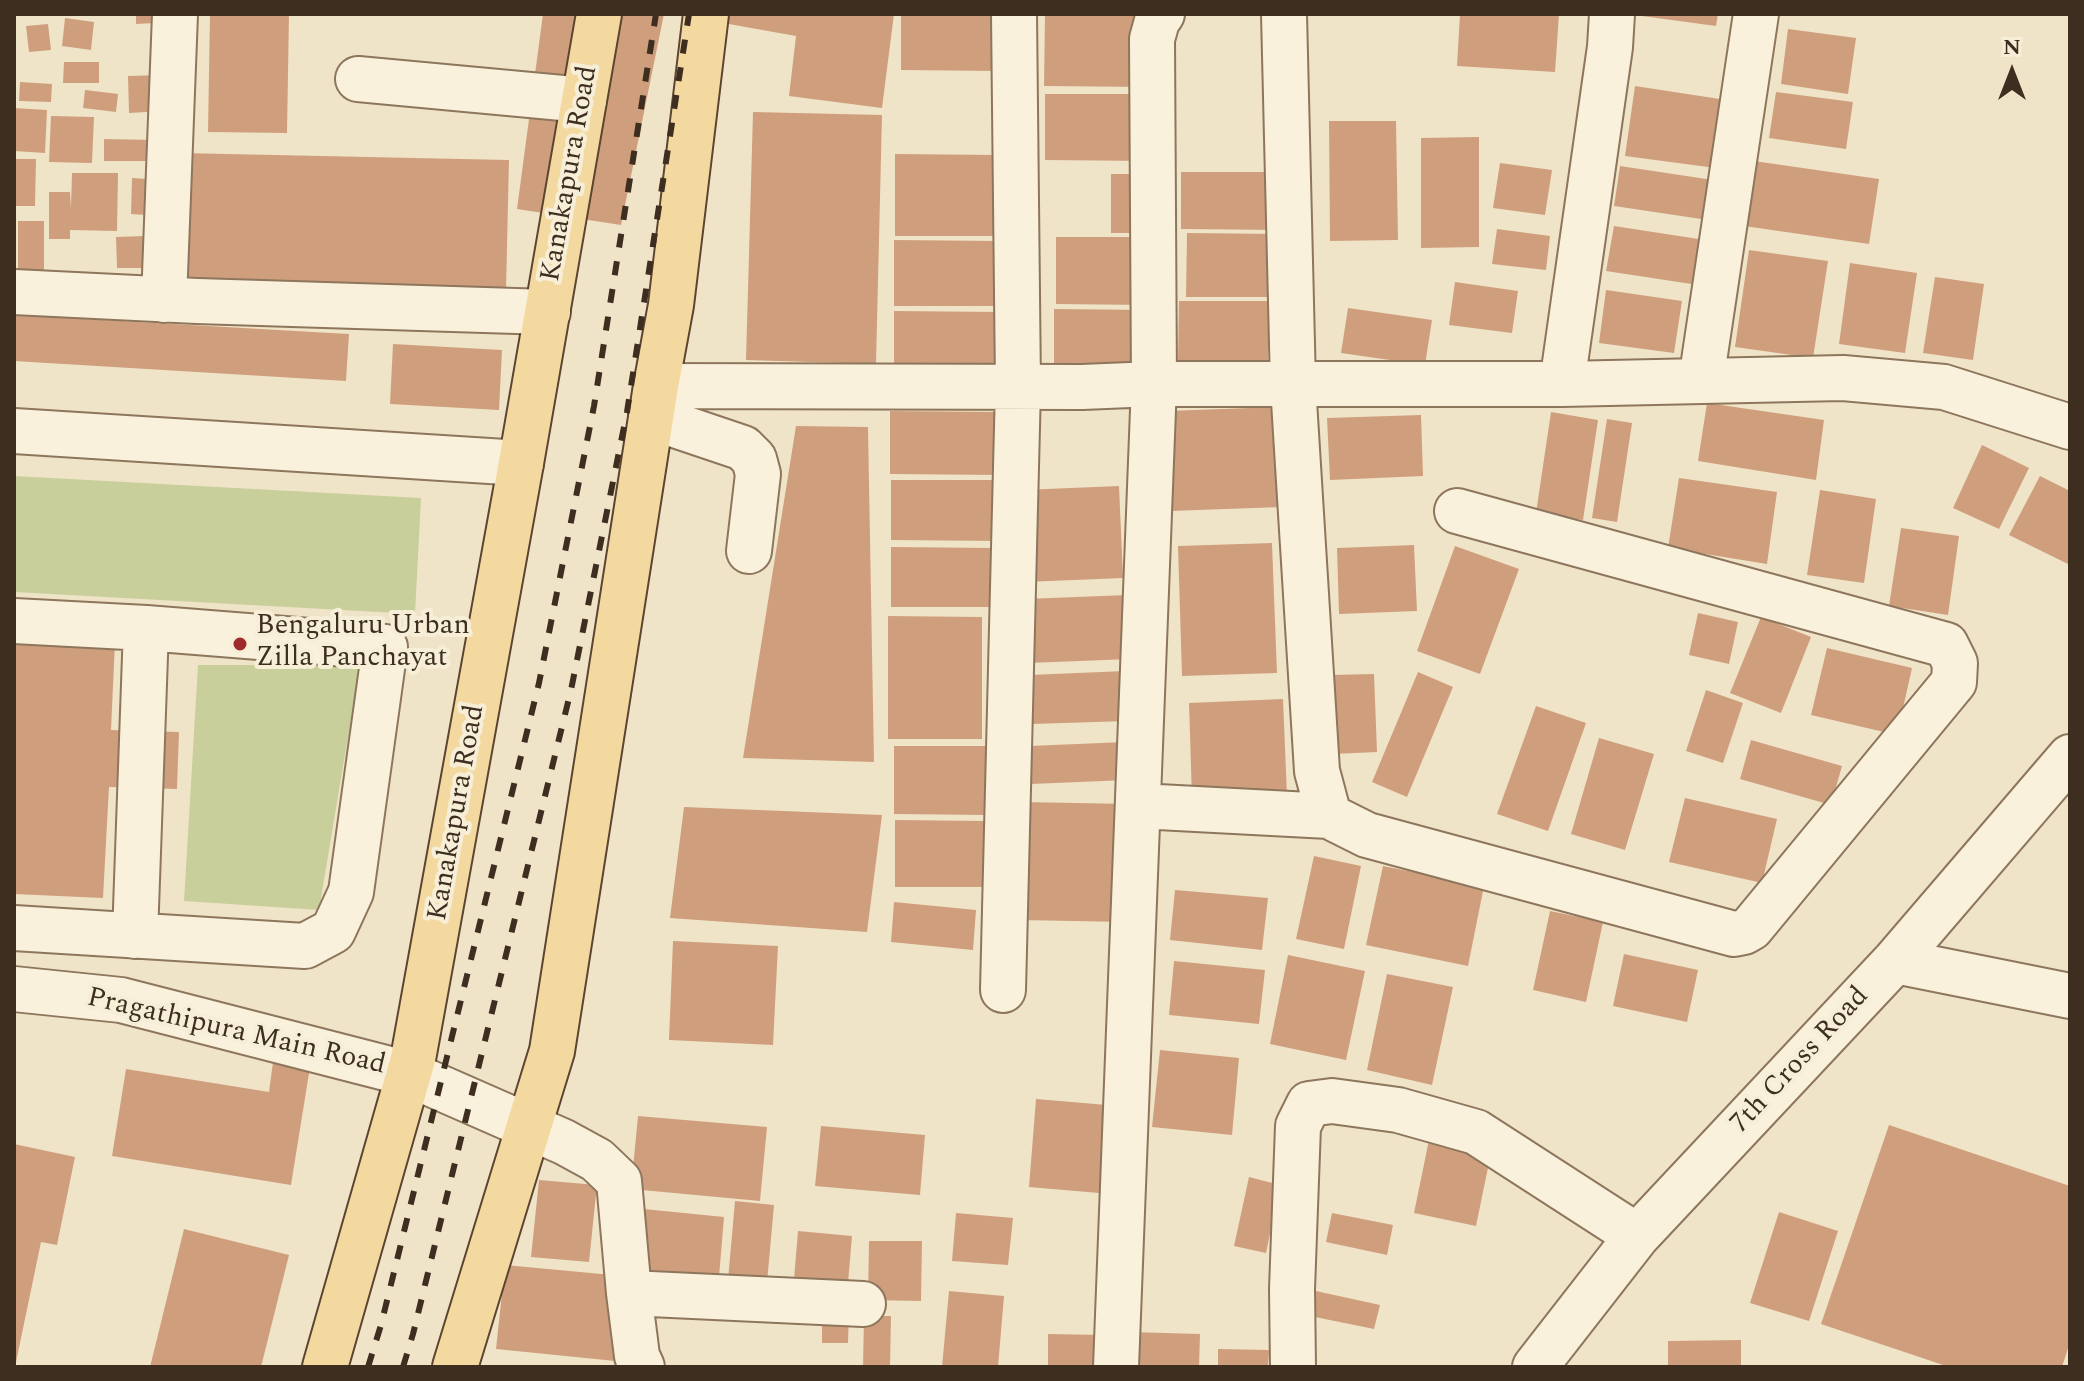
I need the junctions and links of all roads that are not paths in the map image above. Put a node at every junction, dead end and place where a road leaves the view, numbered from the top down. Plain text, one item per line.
1 (175, 14) edge
2 (599, 14) edge
3 (706, 14) edge
4 (1014, 14) edge
5 (1162, 14) edge
6 (1284, 14) edge
7 (1612, 14) edge
8 (1756, 14) edge
9 (358, 79) dead end
10 (584, 100) junction
11 (14, 292) edge
12 (164, 300) junction
13 (548, 312) junction
14 (1701, 381) junction
15 (1154, 384) junction
16 (1562, 384) junction
17 (1293, 385) junction
18 (1018, 387) junction
19 (654, 402) junction
20 (2070, 427) edge
21 (14, 431) edge
22 (521, 463) junction
23 (1457, 511) dead end
24 (749, 551) dead end
25 (14, 621) edge
26 (146, 628) junction
27 (2070, 757) edge
28 (1139, 806) junction
29 (1329, 816) junction
30 (14, 928) edge
31 (135, 936) junction
32 (1895, 961) junction
33 (14, 989) edge
34 (1003, 990) dead end
35 (2070, 996) edge
36 (409, 1074) junction
37 (528, 1126) junction
38 (1637, 1236) junction
39 (629, 1293) junction
40 (863, 1304) dead end
41 (325, 1367) edge
42 (455, 1367) edge
43 (642, 1367) edge
44 (1116, 1367) edge
45 (1293, 1367) edge
46 (1535, 1367) edge

1 - 12 street
2 - 10 main road, Kanakapura Road
3 - 19 main road
4 - 18 street
5 - 15 street
6 - 17 street
7 - 16 street
8 - 14 street
9 - 10 street
10 - 13 main road, Kanakapura Road
11 - 12 street
12 - 13 street
13 - 22 main road, Kanakapura Road
14 - 16 street
14 - 20 street
15 - 17 street
15 - 18 street
15 - 28 street
16 - 17 street
17 - 29 street
18 - 19 street
18 - 34 street
19 - 24 street
19 - 37 main road
21 - 22 street
22 - 36 main road, Kanakapura Road
23 - 29 street
25 - 26 street
26 - 31 street
26 - 31 street
27 - 32 street, 7th Cross Road
28 - 29 street
28 - 44 street
30 - 31 street
32 - 35 street
32 - 38 street, 7th Cross Road
33 - 36 street, Pragathipura Main Road
36 - 37 street, Pragathipura Main Road
36 - 41 main road, Kanakapura Road
37 - 39 street, Pragathipura Main Road
37 - 42 main road
38 - 45 street
38 - 46 street, 7th Cross Road
39 - 40 street
39 - 43 street, Pragathipura Main Road

